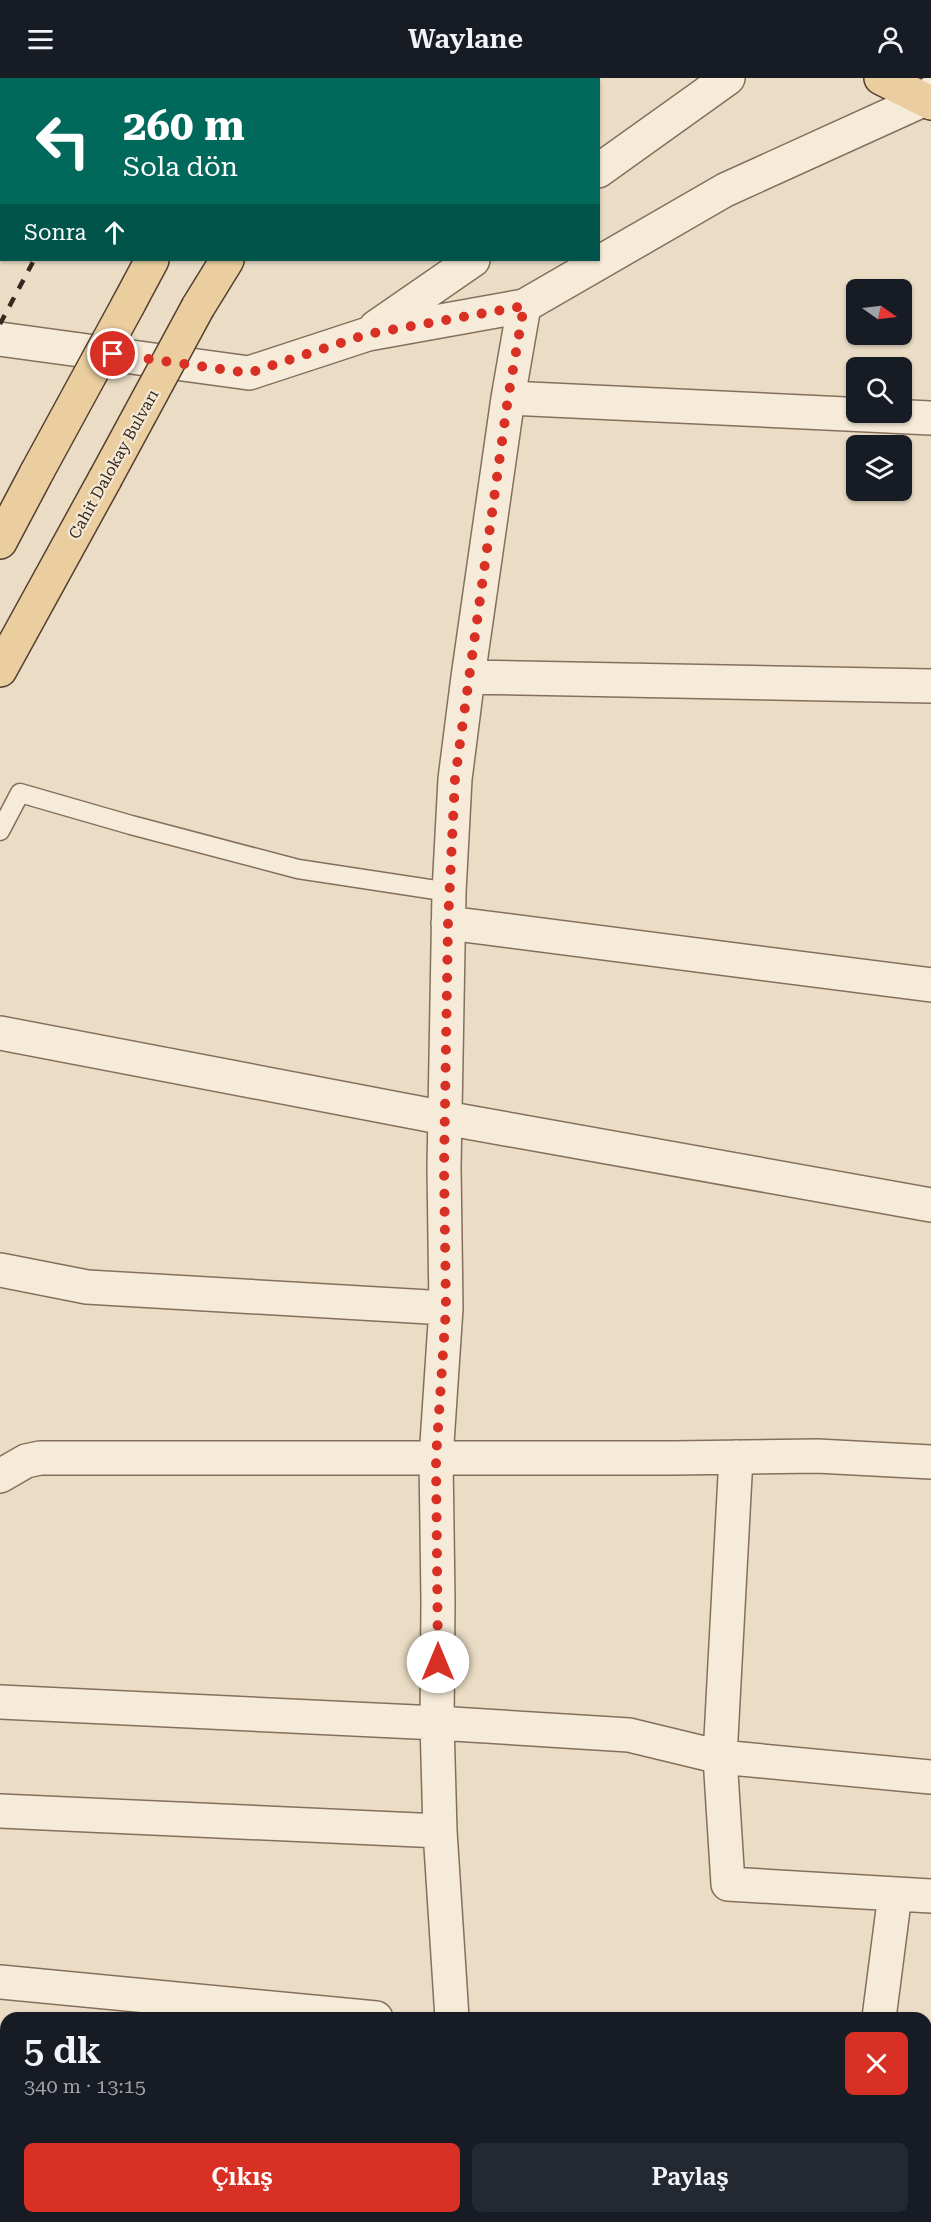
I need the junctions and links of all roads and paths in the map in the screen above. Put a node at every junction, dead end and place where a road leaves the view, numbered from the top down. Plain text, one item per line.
1 (728, 78) edge
2 (881, 78) edge
3 (928, 99) edge
4 (600, 170) edge
5 (151, 261) edge
6 (225, 261) edge
7 (472, 261) edge
8 (524, 306) junction
9 (368, 334) junction
10 (0, 339) edge
11 (508, 398) junction
12 (931, 418) edge
13 (0, 542) edge
14 (0, 670) edge
15 (468, 677) junction
16 (931, 686) edge
17 (0, 831) edge
18 (449, 907) junction
19 (931, 985) edge
20 (0, 1033) edge
21 (446, 1118) junction
22 (931, 1205) edge
23 (0, 1270) edge
24 (446, 1308) junction
25 (736, 1457) junction
26 (436, 1458) junction
27 (931, 1462) edge
28 (0, 1476) edge
29 (0, 1702) edge
30 (437, 1723) junction
31 (720, 1757) junction
32 (931, 1777) edge
33 (0, 1811) edge
34 (440, 1831) junction
35 (895, 1894) junction
36 (931, 1896) edge
37 (0, 1982) edge
38 (313, 2012) edge
39 (452, 2012) edge
40 (880, 2012) edge

1 - 4 street
2 - 3 main road
3 - 8 street
5 - 13 main road, bridge
6 - 14 main road, Cahit Dalokay Bulvarı, bridge
7 - 9 street
8 - 9 street
8 - 11 street
9 - 10 street
11 - 12 street
11 - 15 street
15 - 16 street
15 - 18 street
17 - 18 lane
18 - 19 street
18 - 21 street
20 - 21 street
21 - 22 street
21 - 24 street
23 - 24 street
24 - 26 street
25 - 26 street
25 - 27 street
25 - 31 street
26 - 28 street
26 - 30 street
29 - 30 street
30 - 31 street
30 - 34 street
31 - 32 street
31 - 35 street
33 - 34 street
34 - 39 street
35 - 36 street
35 - 40 street
37 - 38 street

